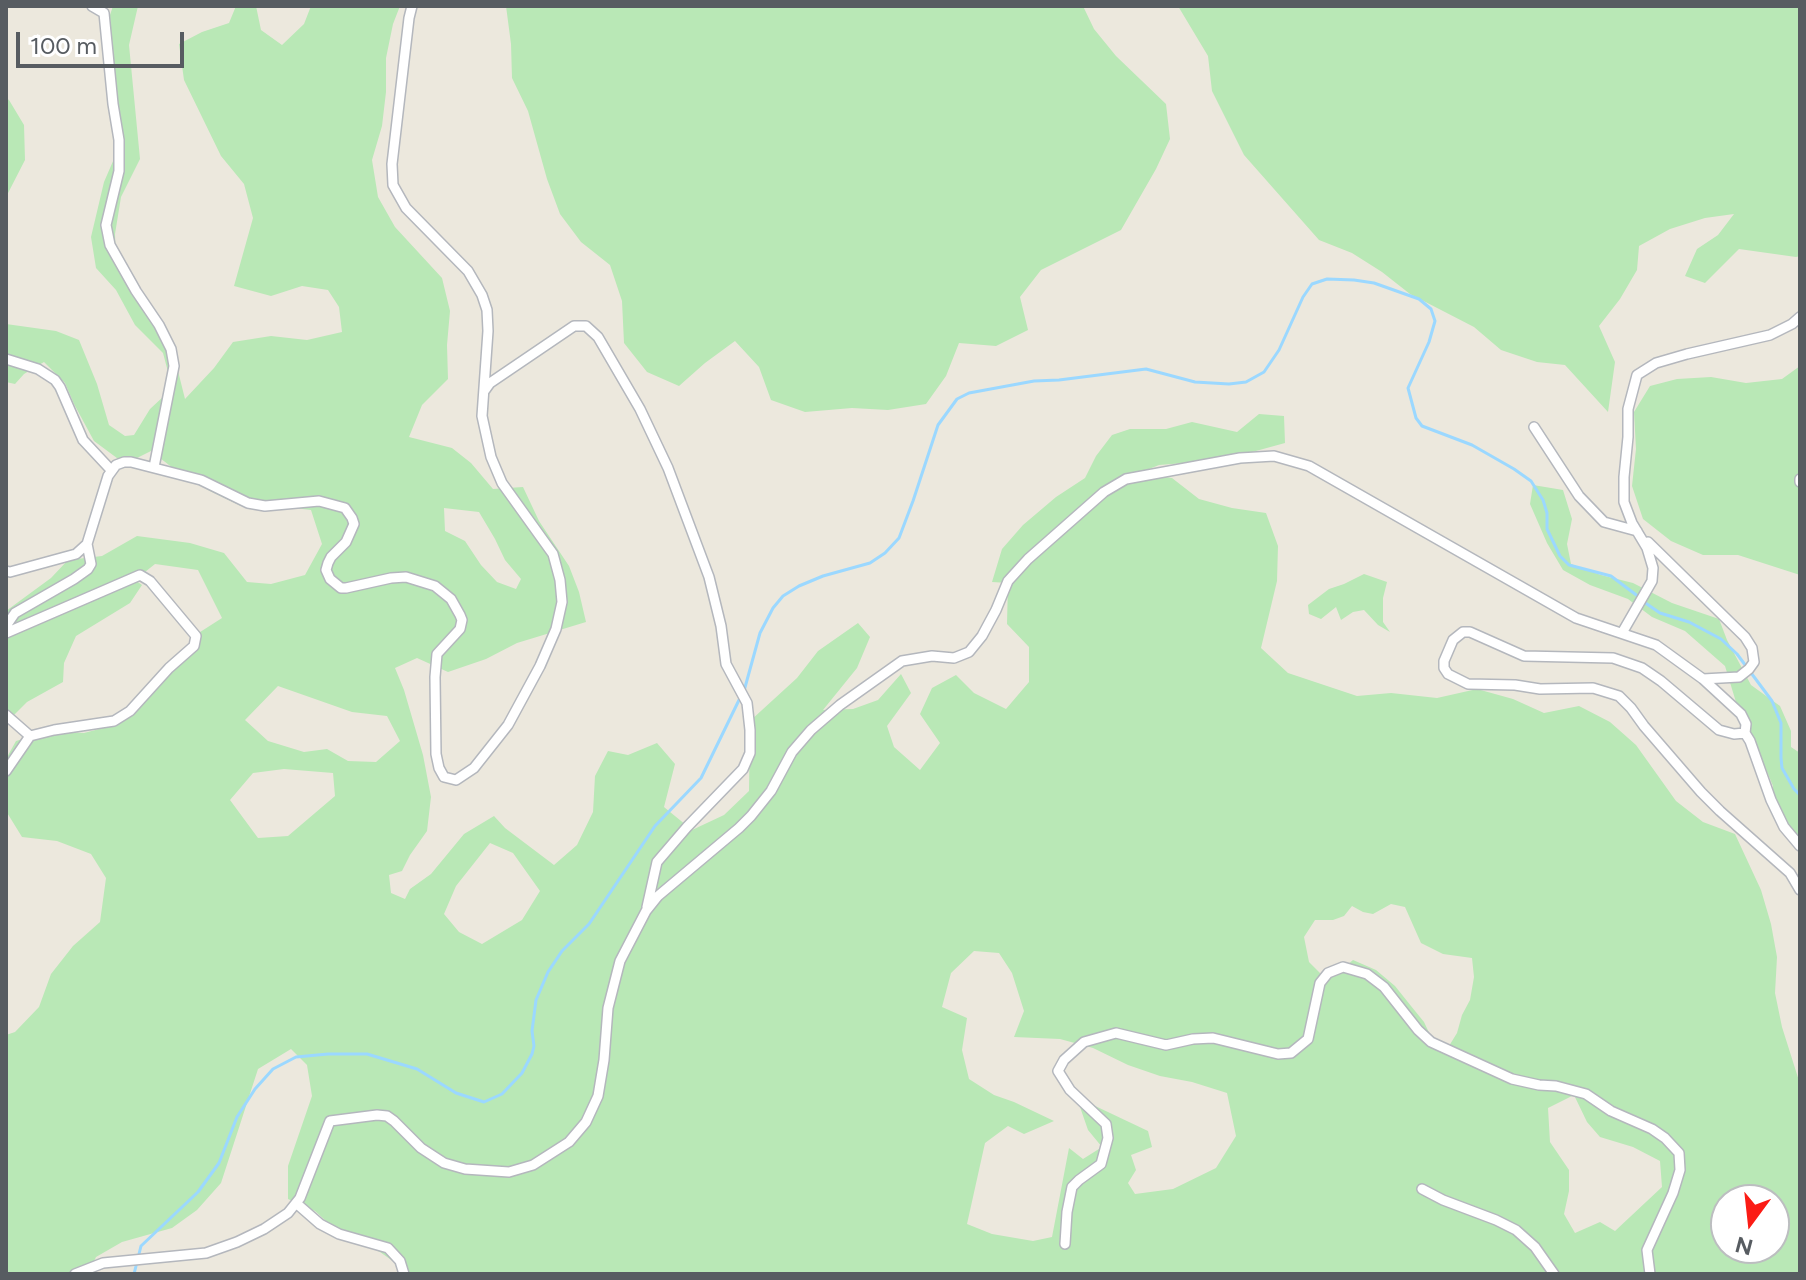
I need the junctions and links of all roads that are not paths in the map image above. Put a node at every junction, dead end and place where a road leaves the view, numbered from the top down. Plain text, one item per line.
1 (92, 6) edge
2 (412, 6) edge
3 (1800, 317) edge
4 (6, 359) edge
5 (483, 397) junction
6 (1534, 427) dead end
7 (154, 467) junction
8 (111, 470) junction
9 (1636, 531) junction
10 (87, 544) junction
11 (6, 571) edge
12 (6, 626) edge
13 (1624, 629) junction
14 (6, 633) edge
15 (1703, 679) junction
16 (6, 715) edge
17 (1745, 733) junction
18 (30, 736) junction
19 (6, 771) edge
20 (1800, 846) edge
21 (1800, 890) edge
22 (646, 911) junction
23 (1422, 1189) dead end
24 (296, 1203) junction
25 (1065, 1244) dead end
26 (75, 1274) edge
27 (404, 1274) edge
28 (1554, 1274) edge
29 (1650, 1274) edge

1 - 7 street
2 - 5 street
3 - 9 street
4 - 8 street
5 - 7 street
5 - 22 street
6 - 9 street
7 - 8 street
8 - 10 street
9 - 13 street
9 - 15 street
10 - 11 street
10 - 12 street
13 - 15 street
13 - 22 street
14 - 18 street
15 - 17 street
16 - 18 street
17 - 20 street
17 - 21 street
18 - 19 street
22 - 24 street
23 - 28 street
24 - 26 street
24 - 27 street
25 - 29 street

